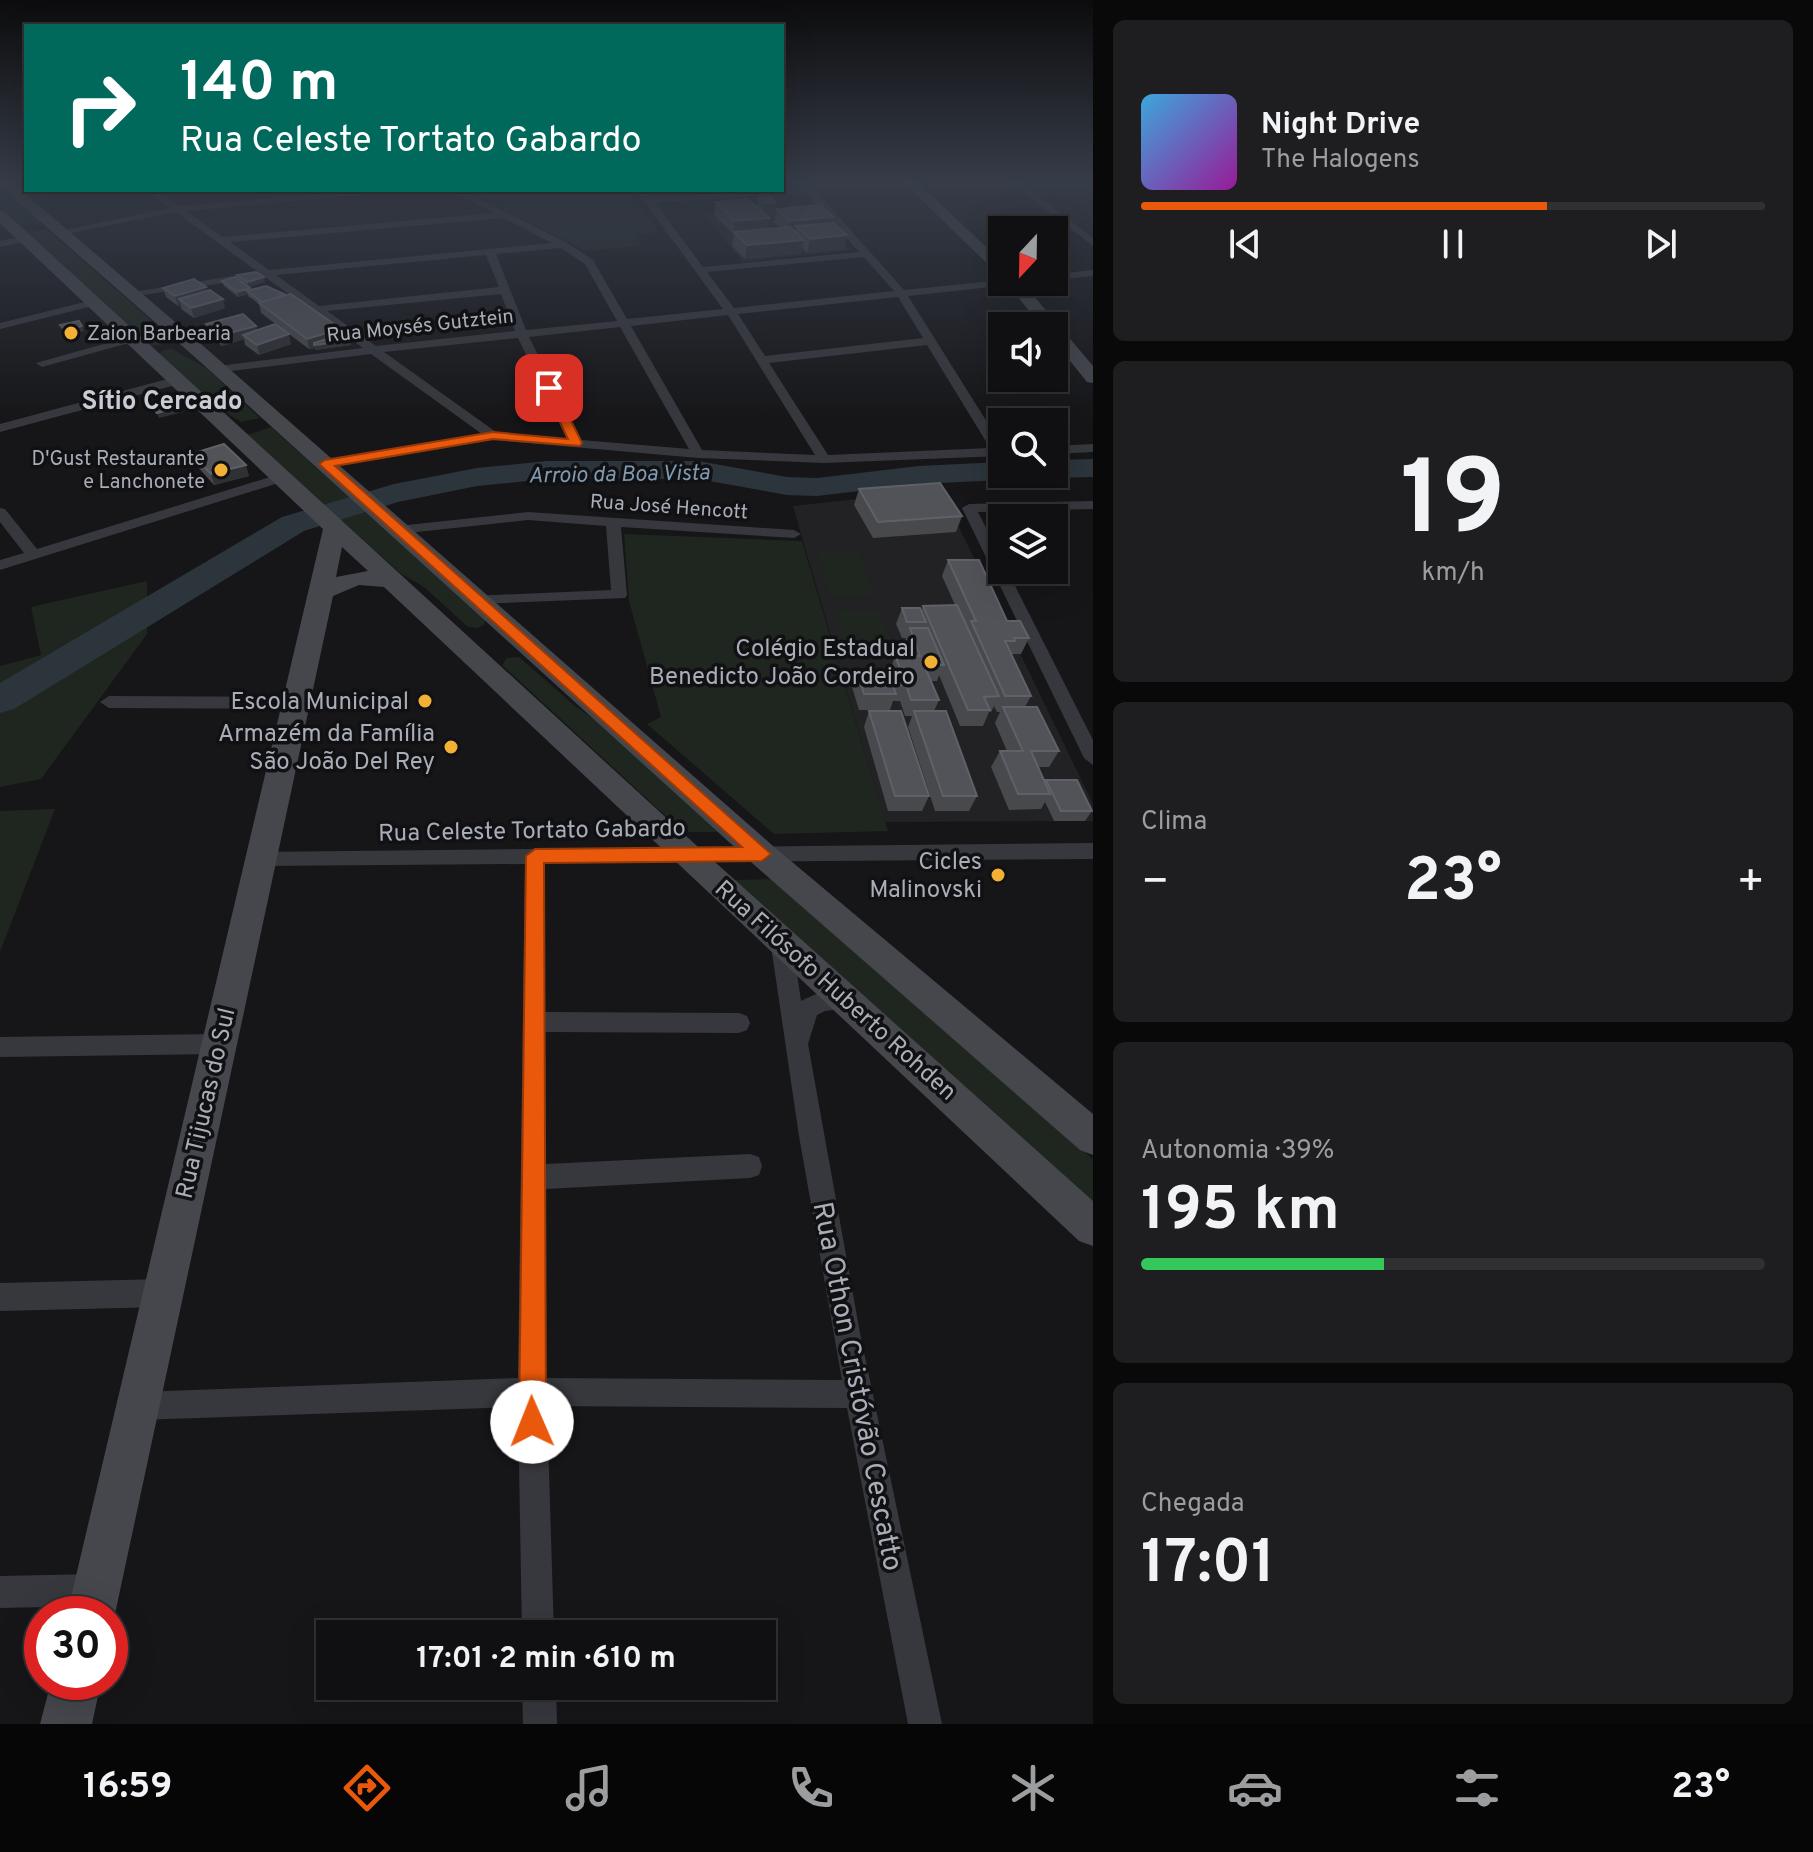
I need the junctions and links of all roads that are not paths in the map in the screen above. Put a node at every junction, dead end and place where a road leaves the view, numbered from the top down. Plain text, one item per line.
1 (47, 259) edge
2 (93, 259) edge
3 (248, 259) edge
4 (411, 259) edge
5 (493, 259) edge
6 (585, 259) edge
7 (692, 259) edge
8 (809, 259) edge
9 (871, 259) edge
10 (700, 270) junction
11 (268, 273) junction
12 (1093, 273) edge
13 (1068, 276) edge
14 (988, 284) edge
15 (505, 290) junction
16 (901, 293) junction
17 (133, 295) junction
18 (1023, 296) edge
19 (93, 303) junction
20 (317, 309) junction
21 (731, 312) junction
22 (1038, 312) edge
23 (625, 323) junction
24 (0, 326) edge
25 (522, 334) junction
26 (132, 339) junction
27 (930, 341) junction
28 (191, 345) junction
29 (1068, 348) edge
30 (373, 350) junction
31 (150, 356) junction
32 (761, 360) junction
33 (42, 363) dead end
34 (218, 370) junction
35 (1093, 378) edge
36 (175, 381) junction
37 (268, 414) junction
38 (225, 426) junction
39 (0, 428) edge
40 (988, 432) edge
41 (493, 436) junction
42 (576, 443) junction
43 (1093, 448) edge
44 (1068, 449) edge
45 (988, 453) edge
46 (698, 454) junction
47 (824, 459) junction
48 (325, 464) junction
49 (283, 477) junction
50 (1093, 505) edge
51 (0, 512) edge
52 (328, 518) junction
53 (613, 523) junction
54 (398, 530) junction
55 (794, 534) dead end
56 (33, 554) junction
57 (0, 565) edge
58 (398, 583) junction
59 (322, 592) junction
60 (477, 599) junction
61 (498, 618) junction
62 (458, 639) junction
63 (535, 650) junction
64 (492, 671) junction
65 (109, 702) dead end
66 (297, 703) junction
67 (1093, 758) edge
68 (1093, 851) edge
69 (686, 854) junction
70 (762, 854) junction
71 (535, 856) junction
72 (260, 858) junction
73 (781, 939) junction
74 (847, 1000) junction
75 (534, 1022) junction
76 (739, 1023) dead end
77 (218, 1044) junction
78 (0, 1047) edge
79 (796, 1048) junction
80 (1088, 1129) edge
81 (750, 1166) dead end
82 (533, 1177) junction
83 (1093, 1227) edge
84 (163, 1293) junction
85 (0, 1297) edge
86 (532, 1392) junction
87 (857, 1394) junction
88 (138, 1406) junction
89 (0, 1592) edge
90 (38, 1596) edge
91 (95, 1596) edge
92 (538, 1620) edge
93 (72, 1700) edge
94 (539, 1700) edge
95 (66, 1724) edge
96 (540, 1724) edge
97 (925, 1724) edge

1 - 19 main road
2 - 17 main road
3 - 11 street
4 - 11 street
5 - 15 street
6 - 23 street
7 - 10 street
8 - 10 street
9 - 16 street
10 - 21 street
11 - 17 street
11 - 20 street
12 - 13 street
14 - 16 street, Rua Moysés Gutztein
15 - 20 street
15 - 25 street
16 - 21 street, Rua Moysés Gutztein
16 - 27 street
17 - 28 main road
18 - 22 main road
19 - 24 street
19 - 26 main road
20 - 30 street
21 - 23 street, Rua Moysés Gutztein
21 - 32 street
23 - 25 street, Rua Moysés Gutztein
23 - 46 street
25 - 30 street, Rua Moysés Gutztein
25 - 42 street
26 - 31 main road
26 - 33 street
27 - 32 street
27 - 40 street
28 - 31 main road
28 - 34 main road
29 - 35 main road
30 - 34 street, Rua Moysés Gutztein
30 - 41 street
31 - 36 main road
32 - 47 street
34 - 37 main road
36 - 38 main road
36 - 39 street
37 - 38 main road
37 - 48 main road
38 - 49 main road
41 - 42 street
41 - 48 street
42 - 46 street
43 - 44 street
45 - 47 street
46 - 47 street
48 - 54 main road
49 - 52 main road
49 - 56 street
50 - 67 street
51 - 56 street
52 - 58 main road, Rua Filósofo Huberto Rohden
52 - 59 main road, Rua Tijucas do Sul
53 - 54 street, Rua José Hencott
53 - 55 street, Rua José Hencott
53 - 60 street
54 - 60 main road
56 - 57 street
58 - 59 main road
58 - 62 main road, Rua Filósofo Huberto Rohden
59 - 66 main road, Rua Tijucas do Sul
60 - 61 main road
61 - 62 main road
61 - 63 main road
62 - 64 main road, Rua Filósofo Huberto Rohden
63 - 64 main road
63 - 70 main road
64 - 69 main road, Rua Filósofo Huberto Rohden
65 - 66 street
66 - 72 main road, Rua Tijucas do Sul
68 - 70 street, Rua Celeste Tortato Gabardo
69 - 70 street, Rua Celeste Tortato Gabardo
69 - 71 street, Rua Celeste Tortato Gabardo
69 - 73 main road, Rua Filósofo Huberto Rohden
70 - 80 main road
71 - 72 street, Rua Celeste Tortato Gabardo
71 - 75 street
72 - 77 main road, Rua Tijucas do Sul
73 - 74 main road, Rua Filósofo Huberto Rohden
73 - 79 street, Rua Othon Cristóvão Cescatto
74 - 79 street, Rua Othon Cristóvão Cescatto
74 - 83 main road, Rua Filósofo Huberto Rohden
75 - 76 street
75 - 82 street
77 - 78 street
77 - 84 main road, Rua Tijucas do Sul
79 - 87 street, Rua Othon Cristóvão Cescatto
81 - 82 street
82 - 86 street
84 - 85 street
84 - 88 main road, Rua Tijucas do Sul
86 - 87 street
86 - 88 street
86 - 92 street
87 - 97 street, Rua Othon Cristóvão Cescatto
88 - 91 main road, Rua Tijucas do Sul
89 - 90 street
93 - 95 main road
94 - 96 street

